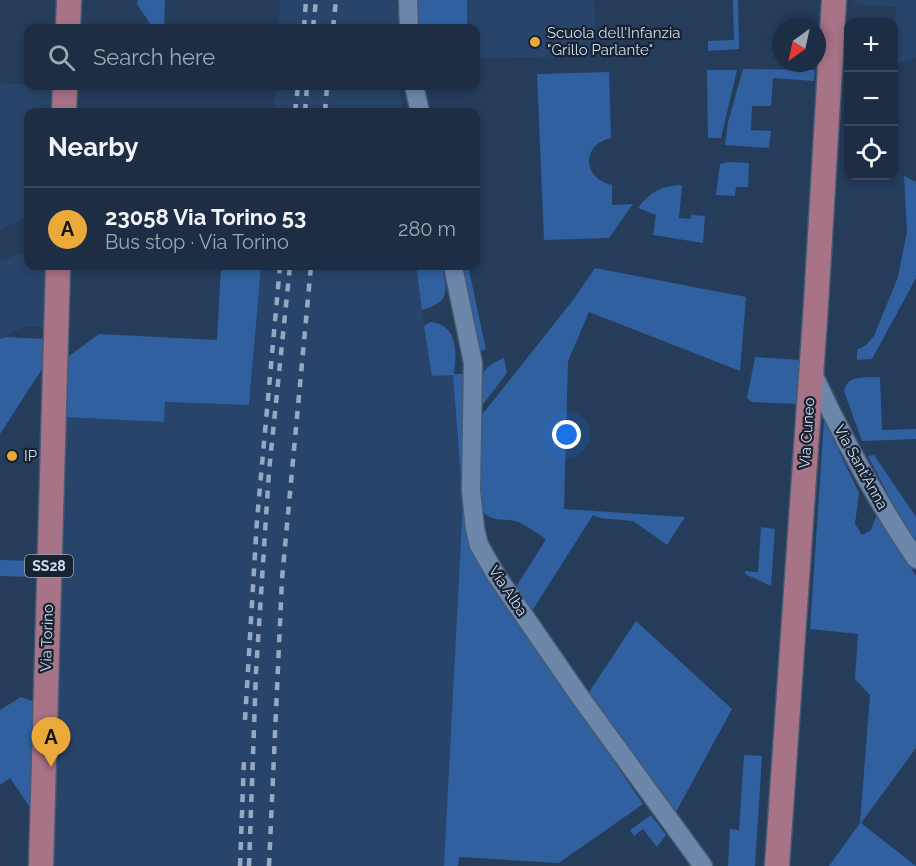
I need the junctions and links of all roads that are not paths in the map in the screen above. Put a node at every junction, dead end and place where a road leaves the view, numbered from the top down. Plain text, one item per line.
1 (69, 0) edge
2 (408, 0) edge
3 (834, 0) edge
4 (68, 24) edge
5 (409, 24) edge
6 (65, 90) edge
7 (415, 90) edge
8 (64, 108) edge
9 (419, 108) edge
10 (58, 270) edge
11 (454, 270) edge
12 (812, 371) junction
13 (916, 559) edge
14 (41, 866) edge
15 (703, 866) edge
16 (777, 866) edge

1 - 4 main road
2 - 5 street
3 - 12 main road, Via Cuneo
6 - 8 main road
7 - 9 street
10 - 14 main road, Via Torino / SS28
11 - 15 street, Via Alba
12 - 13 street, Via Sant'Anna
12 - 16 main road, Via Cuneo

